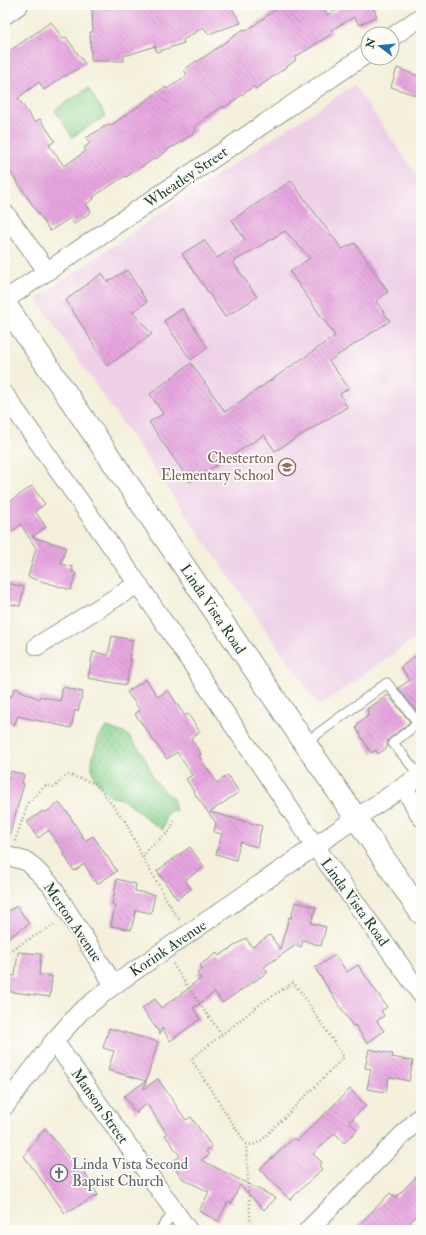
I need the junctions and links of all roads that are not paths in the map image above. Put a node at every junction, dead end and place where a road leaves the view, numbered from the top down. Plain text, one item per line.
1 (18, 5) edge
2 (5, 14) edge
3 (421, 17) edge
4 (400, 31) edge
5 (360, 58) edge
6 (5, 213) edge
7 (47, 271) junction
8 (5, 300) edge
9 (5, 304) edge
10 (5, 395) edge
11 (138, 584) junction
12 (38, 646) dead end
13 (305, 744) junction
14 (421, 775) edge
15 (404, 787) junction
16 (421, 817) edge
17 (356, 818) junction
18 (315, 846) junction
19 (7, 855) edge
20 (421, 913) edge
21 (114, 985) junction
22 (421, 994) edge
23 (54, 1040) junction
24 (5, 1106) edge
25 (421, 1116) edge
26 (175, 1211) junction
27 (160, 1230) edge
28 (188, 1230) edge
29 (308, 1230) edge

1 - 2 street
3 - 4 street
5 - 7 street, Wheatley Street
6 - 7 street
7 - 8 street, Wheatley Street
9 - 13 main road, Linda Vista Road
10 - 11 street, Linda Vista Road
11 - 12 street
11 - 18 street, Linda Vista Road
13 - 14 lane
13 - 17 main road, Linda Vista Road
14 - 15 street, Korink Avenue
15 - 16 street
15 - 17 street, Korink Avenue
17 - 18 street, Korink Avenue
17 - 20 main road, Linda Vista Road
18 - 21 street, Korink Avenue
18 - 22 street, Linda Vista Road
19 - 21 street, Merton Avenue
21 - 23 street, Korink Avenue
23 - 24 street, Korink Avenue
23 - 26 street, Manson Street
25 - 29 street
26 - 27 lane
26 - 28 street, Manson Street

